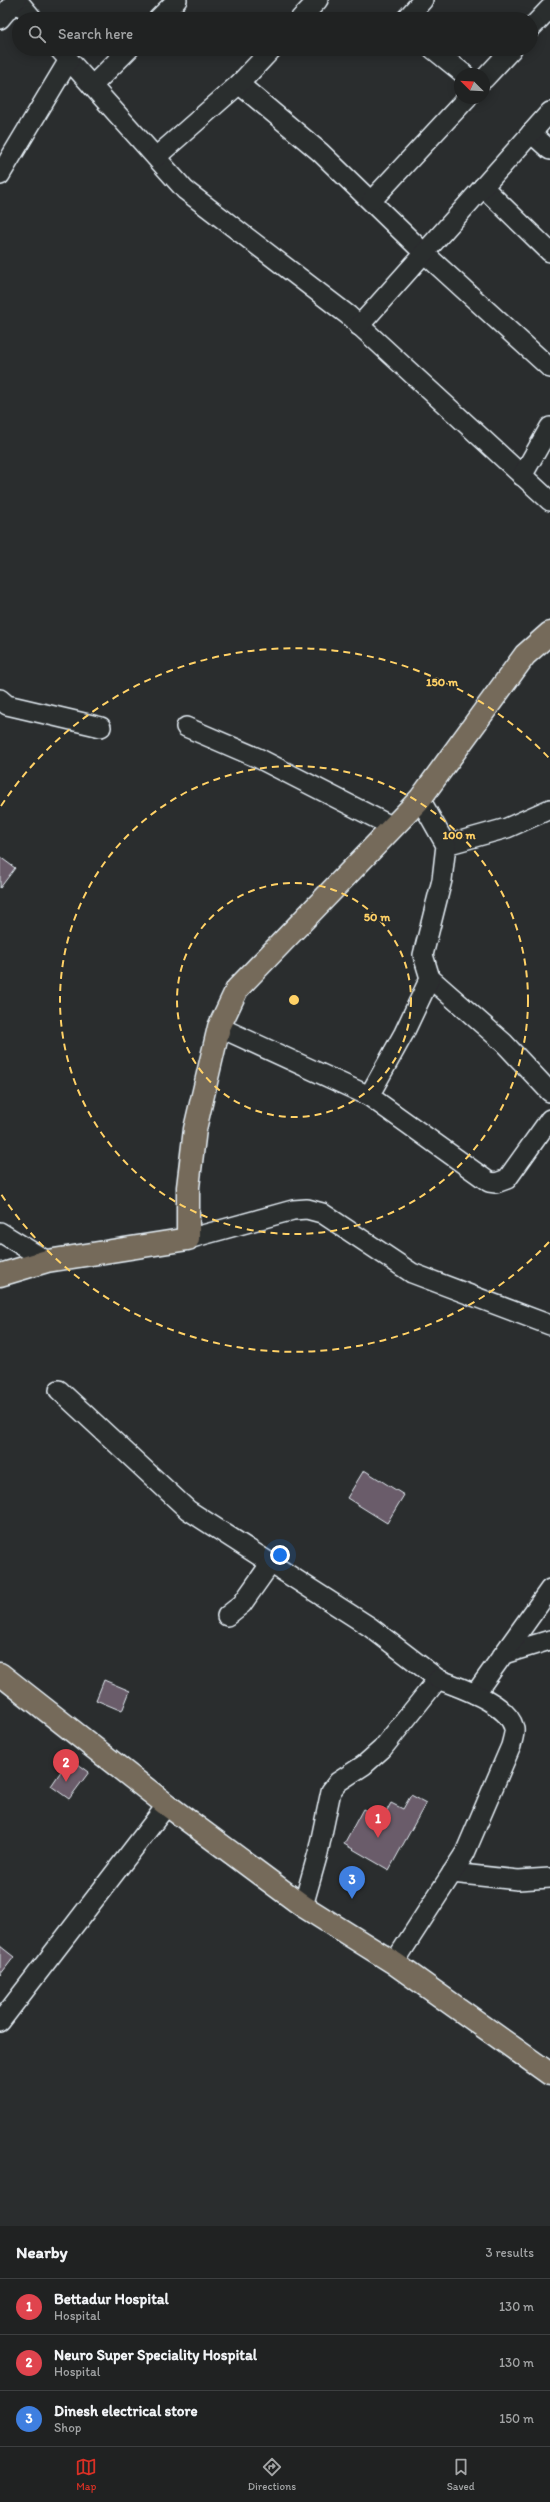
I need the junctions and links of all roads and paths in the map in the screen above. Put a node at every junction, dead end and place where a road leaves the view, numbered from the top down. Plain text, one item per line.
1 (16, 0) edge
2 (177, 0) edge
3 (318, 0) edge
4 (423, 0) edge
5 (550, 8) edge
6 (27, 12) edge
7 (165, 12) edge
8 (307, 12) edge
9 (412, 12) edge
10 (0, 19) edge
11 (538, 21) edge
12 (63, 56) edge
13 (65, 56) edge
14 (122, 56) edge
15 (265, 56) edge
16 (442, 56) edge
17 (505, 56) edge
18 (457, 68) edge
19 (490, 73) edge
20 (239, 84) junction
21 (92, 86) junction
22 (460, 104) edge
23 (550, 112) edge
24 (532, 133) junction
25 (550, 150) edge
26 (156, 158) junction
27 (0, 175) edge
28 (483, 187) junction
29 (372, 200) junction
30 (550, 252) edge
31 (424, 253) junction
32 (359, 326) junction
33 (550, 368) edge
34 (550, 427) edge
35 (522, 476) junction
36 (550, 501) edge
37 (550, 633) edge
38 (2, 707) edge
39 (186, 726) dead end
40 (101, 727) dead end
41 (420, 799) junction
42 (550, 809) edge
43 (393, 826) junction
44 (446, 845) junction
45 (430, 978) junction
46 (218, 1027) junction
47 (550, 1092) edge
48 (369, 1096) junction
49 (550, 1119) edge
50 (0, 1232) edge
51 (188, 1239) junction
52 (46, 1261) junction
53 (0, 1275) edge
54 (550, 1325) edge
55 (59, 1390) dead end
56 (271, 1563) junction
57 (550, 1589) edge
58 (227, 1616) dead end
59 (550, 1640) edge
60 (504, 1654) junction
61 (0, 1674) edge
62 (438, 1679) junction
63 (475, 1694) junction
64 (167, 1805) junction
65 (452, 1873) junction
66 (550, 1878) edge
67 (303, 1906) junction
68 (394, 1963) junction
69 (0, 2022) edge
70 (550, 2074) edge

1 - 6 street
1 - 10 street
2 - 7 street
3 - 8 street
4 - 9 street
5 - 11 street
12 - 27 street
13 - 21 street
14 - 21 street
15 - 20 street
16 - 18 street
17 - 19 street
20 - 26 street
20 - 29 street
21 - 26 street
22 - 29 street
23 - 24 street
24 - 25 street
24 - 28 street
26 - 32 street
28 - 30 street
28 - 31 street
29 - 31 street
31 - 32 street
31 - 33 street
32 - 35 street
34 - 35 street
35 - 36 street
37 - 41 main road
38 - 40 street
39 - 43 street
41 - 43 main road
41 - 44 street
42 - 44 street
43 - 46 main road
44 - 45 street
45 - 47 street
45 - 48 street
46 - 48 street
46 - 51 main road
48 - 49 street
50 - 52 street
51 - 52 main road
51 - 54 street
52 - 53 main road
55 - 56 street
56 - 58 street
56 - 62 street
57 - 60 street
59 - 60 street
60 - 63 street
61 - 64 main road
62 - 63 street
62 - 67 street
63 - 65 street
64 - 67 main road
64 - 69 street
65 - 66 street
65 - 68 street
67 - 68 main road
68 - 70 main road

